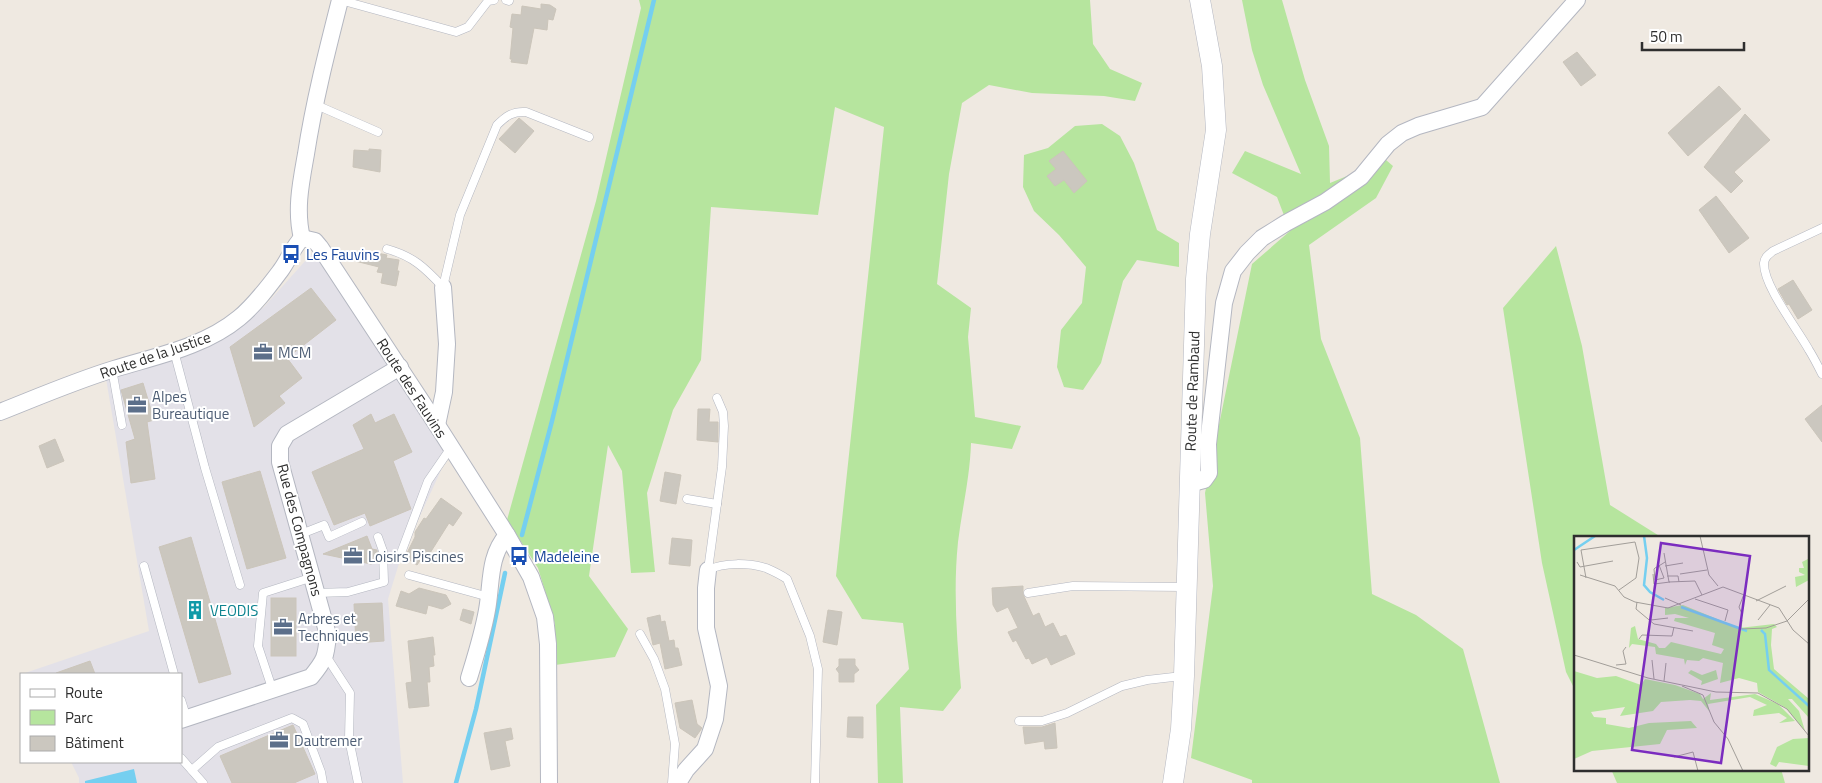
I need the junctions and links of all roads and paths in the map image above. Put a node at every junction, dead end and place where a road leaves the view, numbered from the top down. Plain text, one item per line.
1 (340, 0) edge
2 (494, 0) edge
3 (1200, 0) edge
4 (1577, 0) edge
5 (314, 104) junction
6 (378, 132) dead end
7 (588, 137) dead end
8 (1822, 228) edge
9 (302, 238) junction
10 (387, 249) dead end
11 (443, 287) junction
12 (174, 351) junction
13 (400, 367) junction
14 (112, 370) junction
15 (1822, 374) edge
16 (717, 398) dead end
17 (0, 412) edge
18 (122, 425) dead end
19 (437, 425) junction
20 (450, 449) junction
21 (1189, 484) junction
22 (687, 499) dead end
23 (717, 504) junction
24 (362, 522) dead end
25 (301, 534) junction
26 (507, 535) junction
27 (378, 537) dead end
28 (401, 553) dead end
29 (144, 566) dead end
30 (708, 570) junction
31 (409, 575) dead end
32 (240, 585) dead end
33 (315, 585) junction
34 (1187, 587) junction
35 (1028, 593) dead end
36 (489, 597) junction
37 (640, 634) dead end
38 (326, 656) junction
39 (174, 673) edge
40 (1184, 676) junction
41 (468, 678) dead end
42 (273, 690) junction
43 (182, 707) edge
44 (184, 720) edge
45 (1019, 721) dead end
46 (182, 759) edge
47 (192, 770) junction
48 (203, 783) edge
49 (323, 783) edge
50 (358, 783) edge
51 (550, 783) edge
52 (672, 783) edge
53 (678, 783) edge
54 (815, 783) edge
55 (1173, 783) edge

1 - 2 lane
1 - 5 street
3 - 21 street, Route de Rambaud
4 - 21 street
5 - 6 lane
5 - 9 street
7 - 11 lane
8 - 15 lane
9 - 12 street, Route de la Justice
9 - 13 street, Route des Fauvins
10 - 11 lane
11 - 19 street
12 - 14 street, Route de la Justice
12 - 32 lane
13 - 19 street, Route des Fauvins
13 - 25 street, Rue des Compagnons
14 - 17 street, Route de la Justice
14 - 18 lane
16 - 23 lane
19 - 20 street, Route des Fauvins
20 - 26 street, Route des Fauvins
20 - 28 lane
21 - 34 street, Route de Rambaud
22 - 23 lane
23 - 30 lane
24 - 25 lane
25 - 33 street, Rue des Compagnons
26 - 36 street
26 - 51 street, Route des Fauvins
27 - 33 lane
29 - 39 lane
30 - 53 street
30 - 54 lane
31 - 36 lane
33 - 38 street, Rue des Compagnons
33 - 42 lane
34 - 35 lane
34 - 40 street, Route de Rambaud
36 - 41 street
37 - 52 lane
38 - 42 street
38 - 50 lane
40 - 45 lane
40 - 55 street, Route de Rambaud
42 - 44 street
43 - 44 lane
46 - 47 lane
47 - 48 lane
47 - 49 lane

